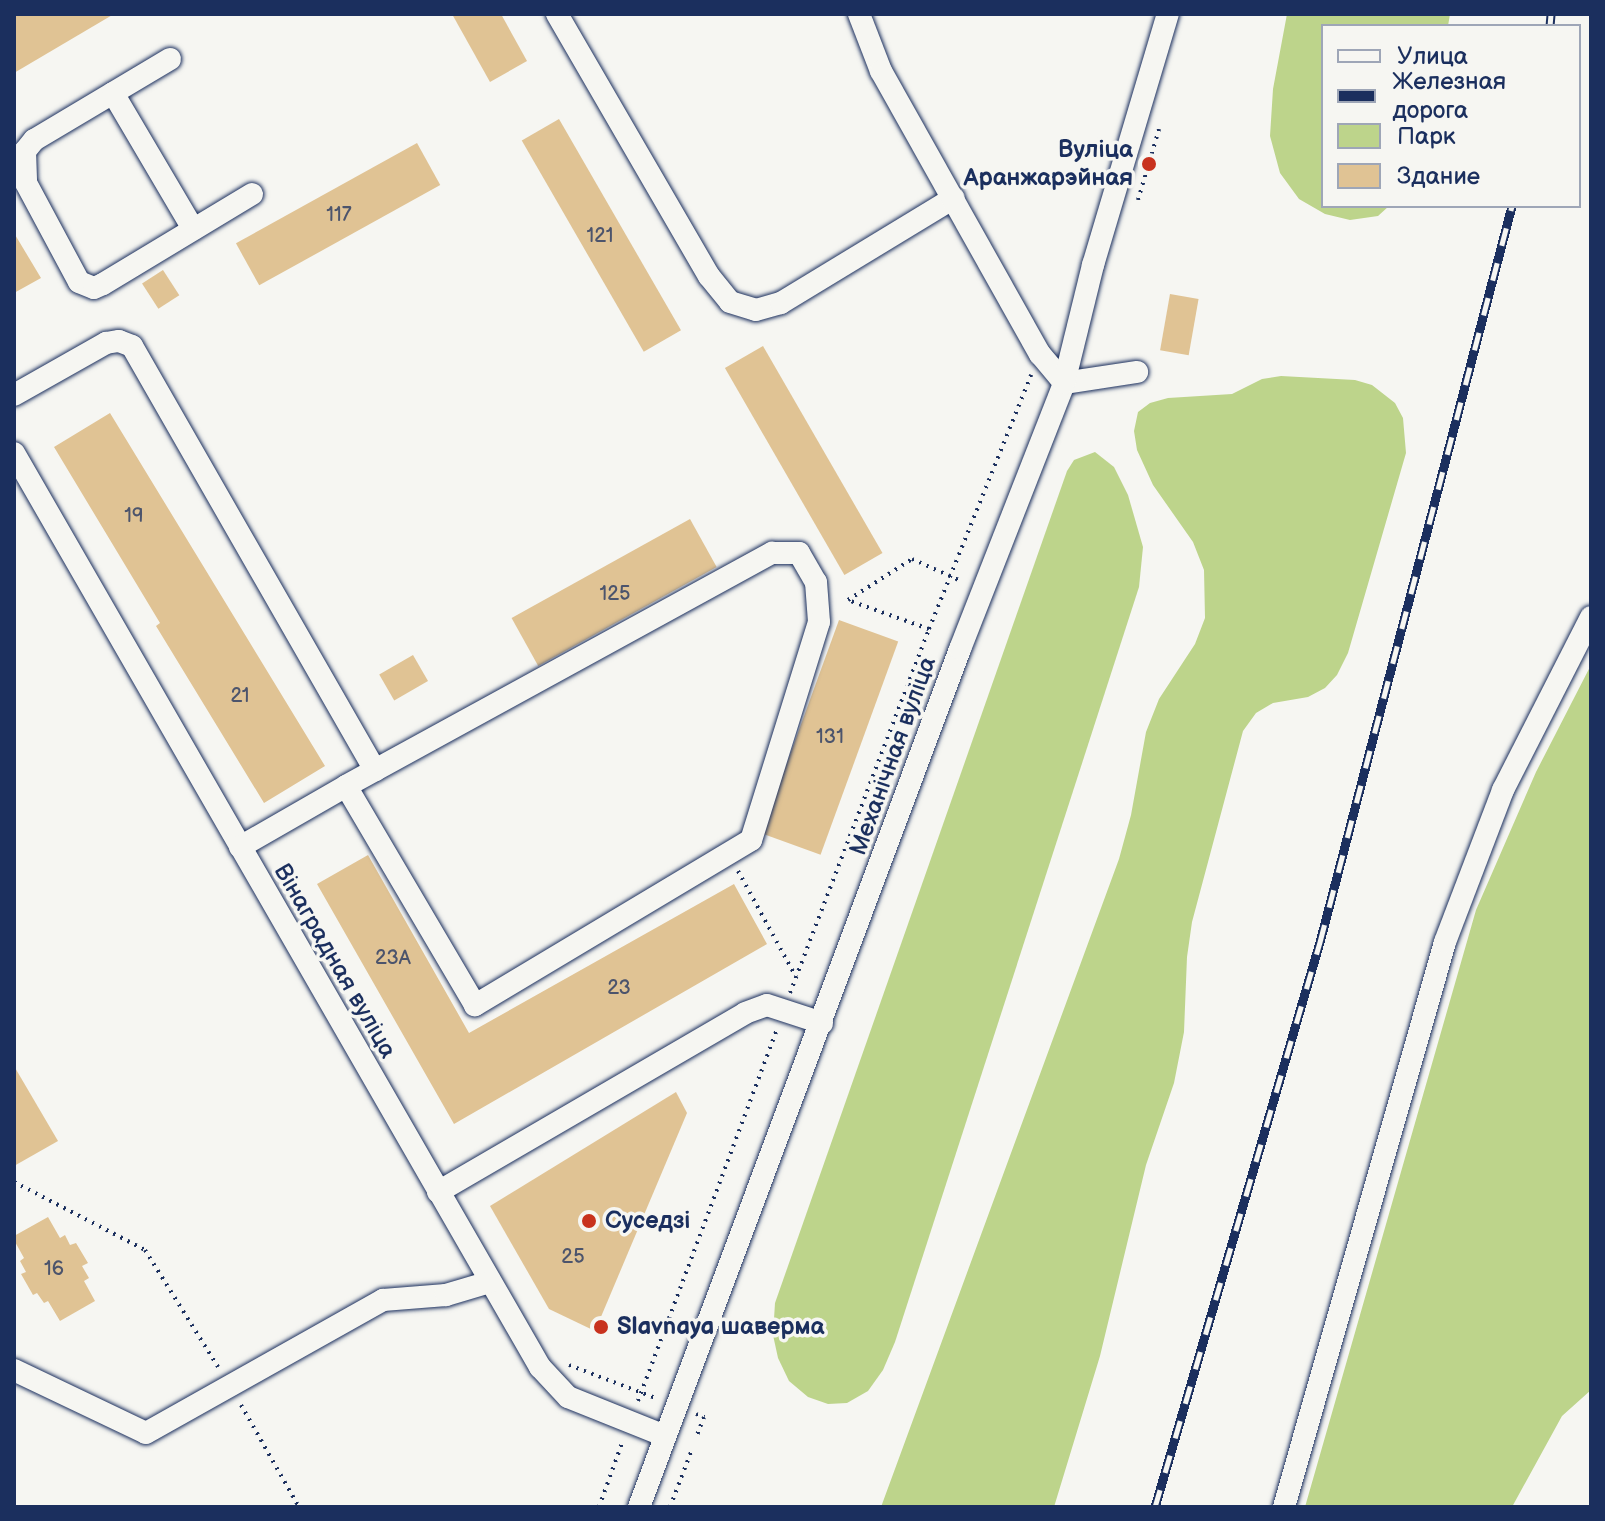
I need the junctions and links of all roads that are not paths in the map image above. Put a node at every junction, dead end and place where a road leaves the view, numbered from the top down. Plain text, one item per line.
1 (557, 14) edge
2 (859, 14) edge
3 (1168, 14) edge
4 (170, 59) dead end
5 (113, 93) junction
6 (252, 194) dead end
7 (954, 198) junction
8 (193, 229) junction
9 (1137, 372) dead end
10 (1064, 383) junction
11 (14, 395) edge
12 (14, 453) edge
13 (1591, 617) edge
14 (375, 770) junction
15 (346, 786) junction
16 (240, 847) junction
17 (822, 1023) junction
18 (438, 1192) junction
19 (490, 1282) junction
20 (14, 1370) edge
21 (665, 1436) junction
22 (639, 1507) edge
23 (1284, 1507) edge

1 - 7 street
2 - 7 street
3 - 10 street, Механічная вуліца
4 - 5 street
5 - 8 street
5 - 8 street
6 - 8 street
7 - 10 street
9 - 10 street
10 - 17 street, Механічная вуліца
11 - 14 street
12 - 16 street, Вінаградная вуліца
13 - 23 street
14 - 15 street
14 - 15 street
15 - 16 street
16 - 18 street, Вінаградная вуліца
17 - 18 street
17 - 21 street, Механічная вуліца
18 - 19 street, Вінаградная вуліца
19 - 20 street
19 - 21 street, Вінаградная вуліца
21 - 22 street, Механічная вуліца

